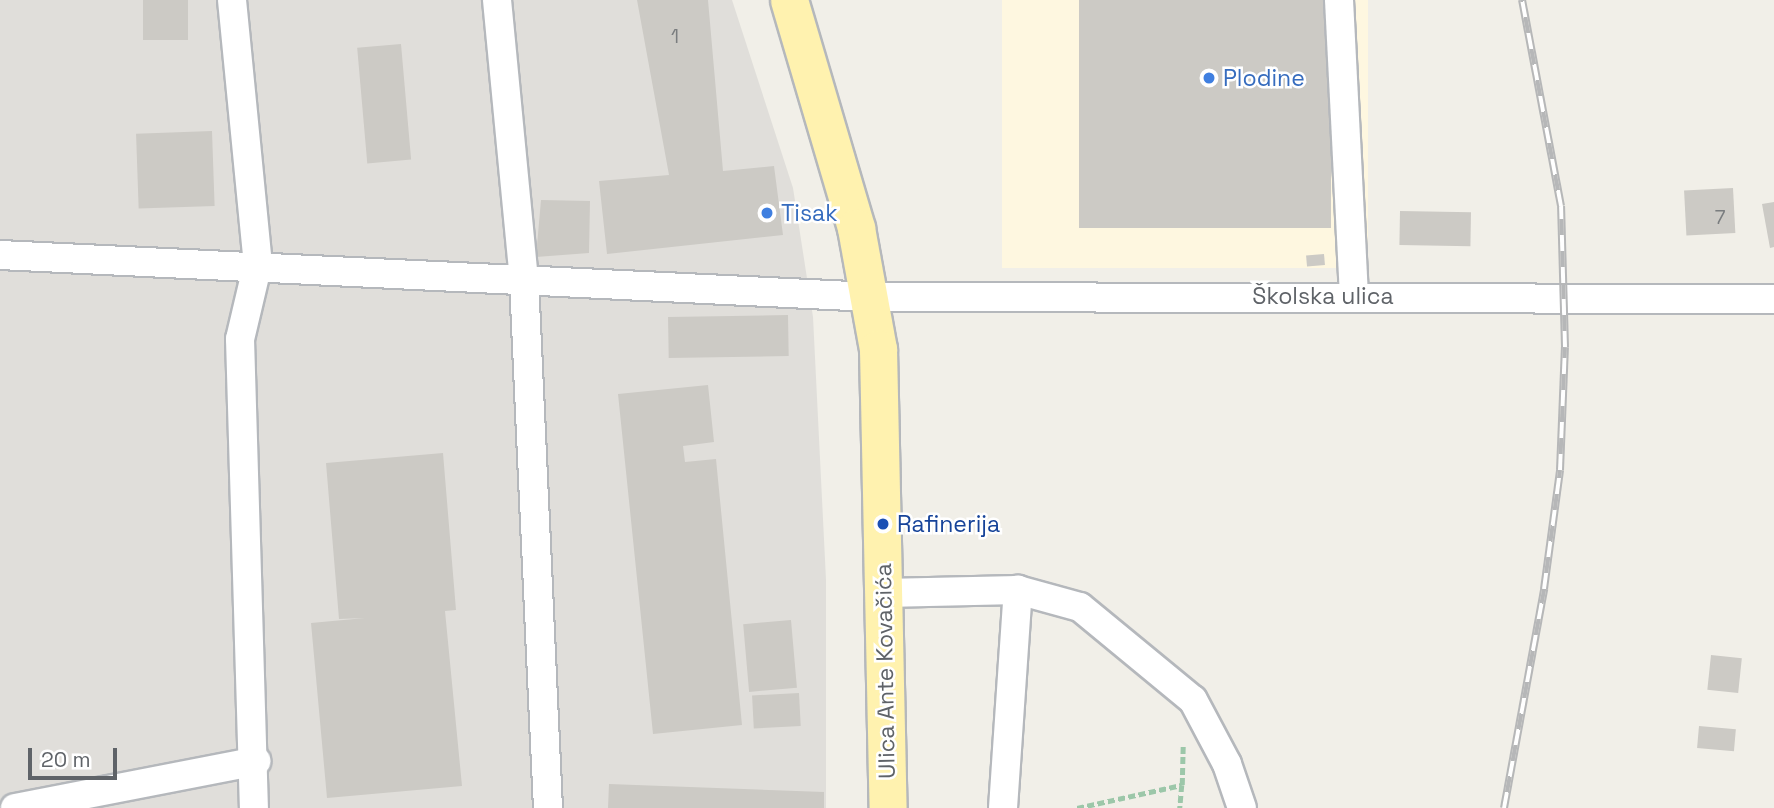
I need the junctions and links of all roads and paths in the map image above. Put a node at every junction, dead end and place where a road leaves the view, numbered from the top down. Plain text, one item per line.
1 (232, 0) edge
2 (497, 0) edge
3 (789, 0) edge
4 (1339, 0) edge
5 (0, 255) edge
6 (258, 263) junction
7 (524, 280) junction
8 (1354, 296) junction
9 (872, 297) junction
10 (1774, 299) edge
11 (1018, 590) junction
12 (884, 593) junction
13 (256, 761) junction
14 (15, 808) edge
15 (254, 808) edge
16 (548, 808) edge
17 (888, 808) edge
18 (1003, 808) edge
19 (1077, 808) edge
20 (1180, 808) edge
21 (1242, 808) edge

1 - 6 street
2 - 7 street
3 - 9 main road, Ulica Ante Kovačića
4 - 8 street
5 - 6 street, Školska ulica
6 - 7 street, Školska ulica
6 - 13 street
7 - 9 street, Školska ulica
7 - 16 street
8 - 9 street, Školska ulica
8 - 10 street, Školska ulica
9 - 12 main road, Ulica Ante Kovačića
11 - 12 street
11 - 18 street
11 - 21 street
12 - 17 main road, Ulica Ante Kovačića
13 - 14 street
13 - 15 street
19 - 20 path

